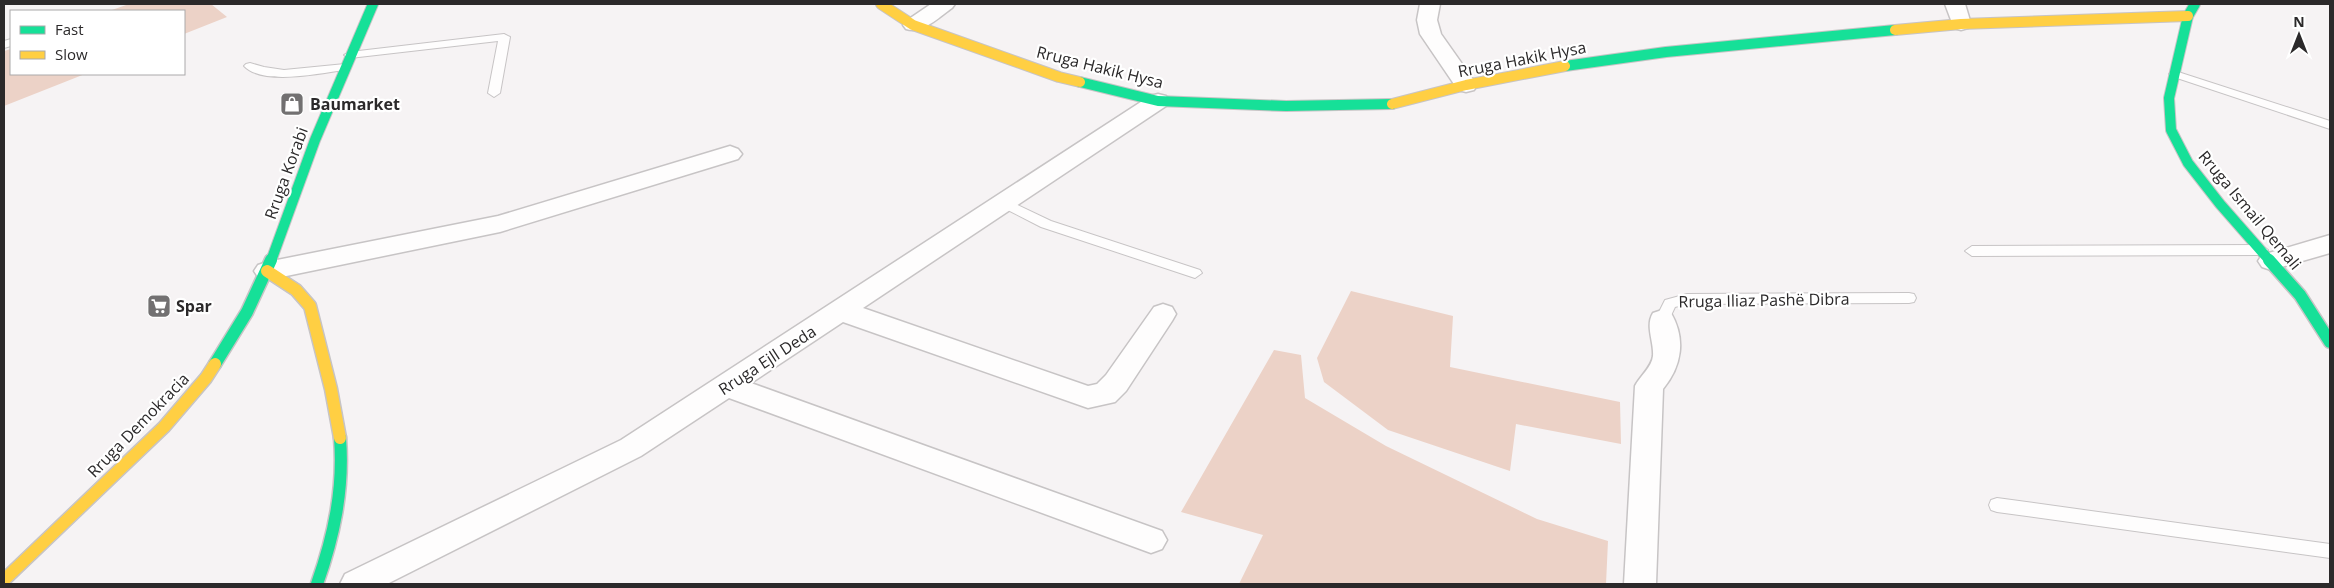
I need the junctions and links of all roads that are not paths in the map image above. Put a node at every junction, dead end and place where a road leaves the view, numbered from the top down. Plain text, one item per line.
1 (373, 4) edge
2 (881, 4) edge
3 (944, 4) edge
4 (1430, 4) edge
5 (1955, 4) edge
6 (2195, 4) edge
7 (2188, 16) junction
8 (1961, 24) junction
9 (913, 25) junction
10 (350, 55) junction
11 (250, 66) dead end
12 (345, 67) junction
13 (2175, 74) junction
14 (1466, 85) junction
15 (494, 93) dead end
16 (1158, 101) junction
17 (2330, 126) edge
18 (730, 154) dead end
19 (1005, 203) junction
20 (2330, 244) edge
21 (1972, 251) dead end
22 (2266, 256) junction
23 (267, 271) junction
24 (1195, 273) dead end
25 (1909, 298) dead end
26 (841, 311) junction
27 (1163, 314) dead end
28 (1662, 320) joint
29 (2330, 342) edge
30 (727, 386) junction
31 (1997, 506) dead end
32 (1152, 540) dead end
33 (2330, 551) edge
34 (4, 580) edge
35 (317, 584) edge
36 (356, 584) edge
37 (1640, 584) edge

1 - 10 street, Rruga Korabi
2 - 9 street, Rruga Hakik Hysa
3 - 9 street
4 - 14 street
5 - 8 street
6 - 7 street, Rruga Ismail Qemali
7 - 8 street, Rruga Hakik Hysa
7 - 13 street, Rruga Ismail Qemali
8 - 14 street, Rruga Hakik Hysa
9 - 16 street, Rruga Hakik Hysa
10 - 12 street, Rruga Korabi
10 - 15 lane
11 - 12 lane
12 - 23 street, Rruga Korabi
13 - 17 lane
13 - 22 street, Rruga Ismail Qemali
14 - 16 street, Rruga Hakik Hysa
16 - 19 street, Rruga Ejll Deda
18 - 23 street
19 - 24 lane
19 - 26 street, Rruga Ejll Deda
20 - 22 street
21 - 22 lane
22 - 29 street, Rruga Ismail Qemali
23 - 34 street, Rruga Demokracia
23 - 35 street
25 - 28 lane, Rruga Iliaz Pashë Dibra
26 - 27 street
26 - 30 street, Rruga Ejll Deda
28 - 37 street, Rruga Iliaz Pashë Dibra
30 - 32 street
30 - 36 street, Rruga Ejll Deda
31 - 33 lane

